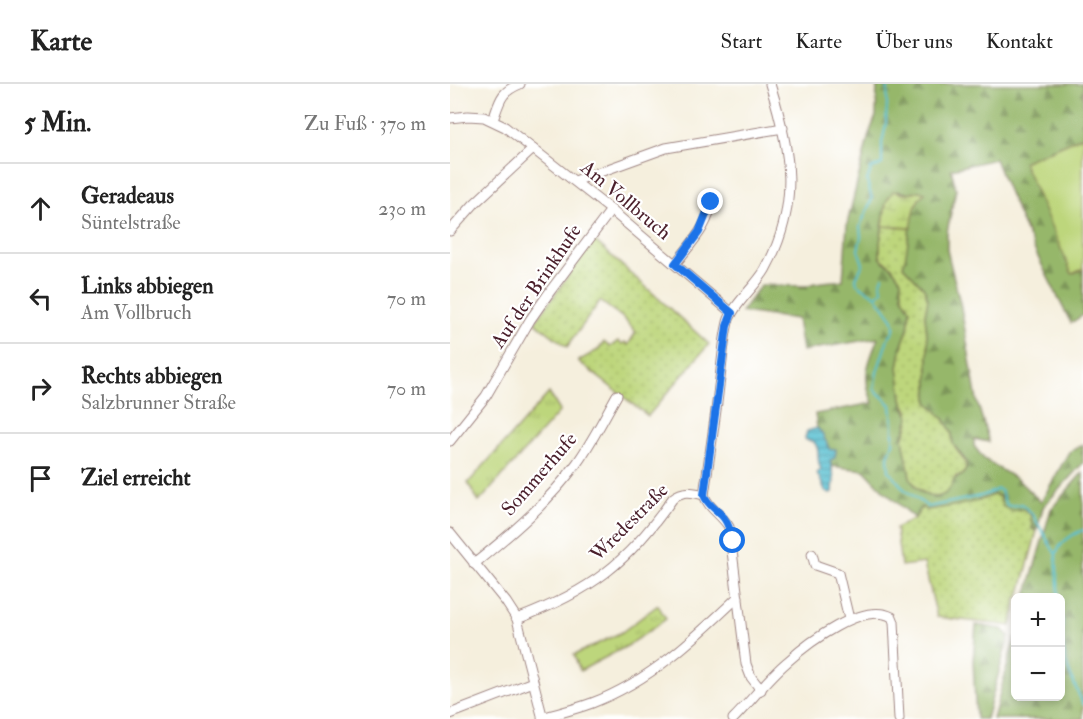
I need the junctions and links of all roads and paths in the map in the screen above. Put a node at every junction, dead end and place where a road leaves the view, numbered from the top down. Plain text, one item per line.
1 (520, 84) edge
2 (770, 84) edge
3 (450, 118) edge
4 (493, 120) junction
5 (783, 128) junction
6 (532, 149) junction
7 (575, 181) junction
8 (710, 197) dead end
9 (611, 210) junction
10 (450, 231) edge
11 (675, 264) junction
12 (732, 313) junction
13 (617, 395) dead end
14 (450, 441) edge
15 (704, 495) junction
16 (450, 533) edge
17 (812, 554) dead end
18 (474, 564) junction
19 (738, 597) junction
20 (517, 619) junction
21 (849, 619) junction
22 (533, 682) junction
23 (761, 690) junction
24 (450, 714) edge
25 (543, 718) edge
26 (733, 719) edge
27 (899, 719) edge

1 - 4 street
2 - 5 street
3 - 4 street, Am Vollbruch
4 - 6 street, Am Vollbruch
5 - 7 street
5 - 12 street
6 - 7 street, Am Vollbruch
6 - 10 street
7 - 9 street, Am Vollbruch
8 - 11 street
9 - 11 street, Am Vollbruch
9 - 14 street, Auf der Brinkhufe
11 - 12 street, Am Vollbruch
12 - 15 street
13 - 18 street, Sommerhufe
15 - 19 street
15 - 20 street, Wredestraße
16 - 18 street
17 - 21 street
18 - 20 street
19 - 23 street
19 - 25 street
20 - 22 street
21 - 23 street
21 - 27 street
22 - 24 street
22 - 25 street
23 - 26 street

